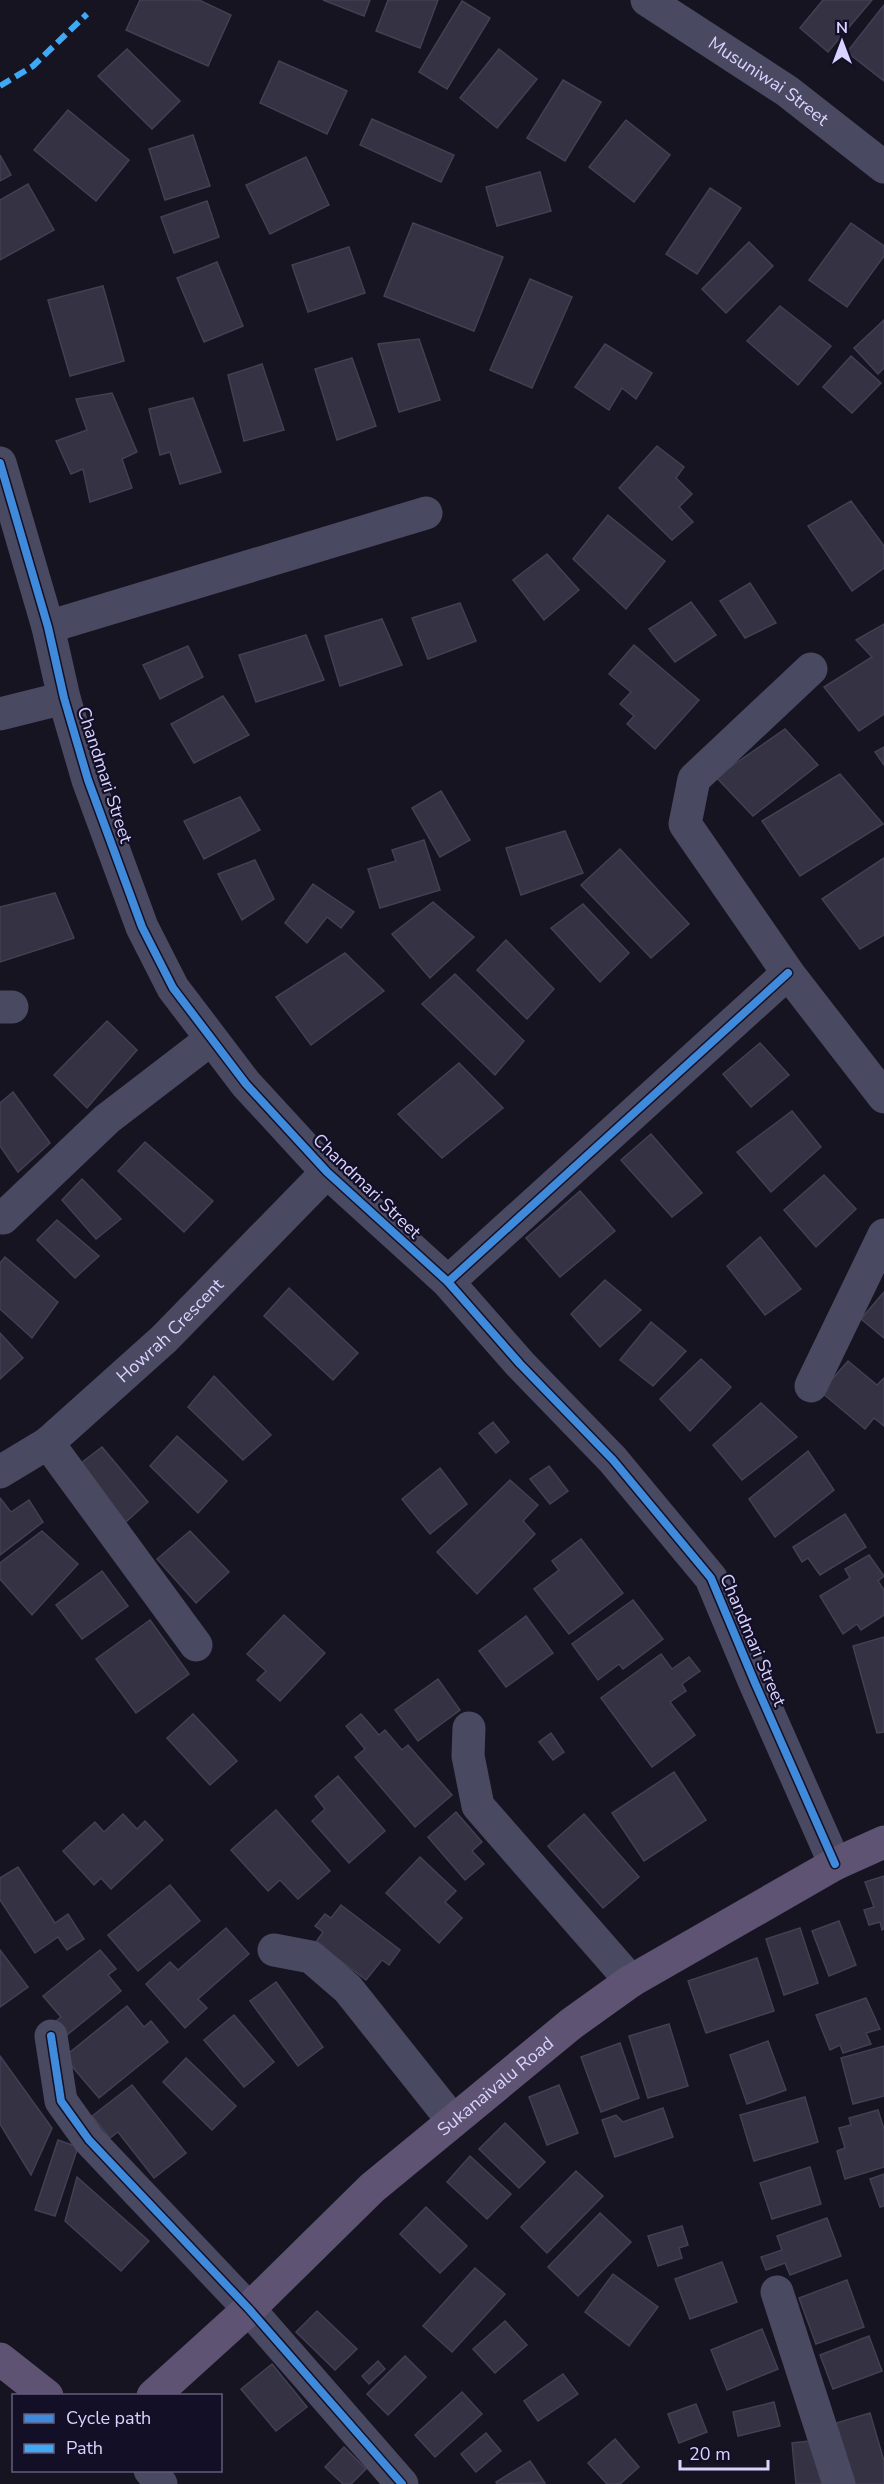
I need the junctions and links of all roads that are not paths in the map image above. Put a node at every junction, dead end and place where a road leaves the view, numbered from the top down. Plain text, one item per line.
1 (647, 0) edge
2 (884, 167) edge
3 (0, 463) edge
4 (426, 513) dead end
5 (48, 627) junction
6 (811, 669) dead end
7 (64, 698) junction
8 (0, 714) edge
9 (788, 973) junction
10 (210, 1040) junction
11 (884, 1097) edge
12 (327, 1172) junction
13 (3, 1218) dead end
14 (884, 1235) edge
15 (447, 1282) junction
16 (811, 1386) dead end
17 (48, 1443) junction
18 (0, 1472) edge
19 (196, 1645) dead end
20 (469, 1728) dead end
21 (884, 1842) edge
22 (835, 1864) junction
23 (274, 1950) dead end
24 (631, 1981) junction
25 (51, 2036) dead end
26 (453, 2121) junction
27 (777, 2292) dead end
28 (249, 2309) junction
29 (0, 2359) edge
30 (44, 2394) edge
31 (155, 2394) edge
32 (152, 2472) edge
33 (161, 2484) edge
34 (402, 2484) edge
35 (838, 2484) edge

1 - 2 street, Musuniwai Street
3 - 5 street, Chandmari Street
4 - 5 street
5 - 7 street, Chandmari Street
6 - 9 street
7 - 8 street
7 - 10 street, Chandmari Street
9 - 11 street
9 - 15 street
10 - 12 street, Chandmari Street
10 - 13 street
12 - 15 street, Chandmari Street
12 - 17 street, Howrah Crescent
14 - 16 street
15 - 22 street, Chandmari Street
17 - 18 street, Howrah Crescent
17 - 19 street
20 - 24 street
21 - 22 main road, Sukanaivalu Road
22 - 24 main road, Sukanaivalu Road
23 - 26 street
24 - 26 main road, Sukanaivalu Road
25 - 28 street
26 - 28 main road, Sukanaivalu Road
27 - 35 street
28 - 31 main road, Sukanaivalu Road
28 - 34 street
29 - 30 main road
32 - 33 street

